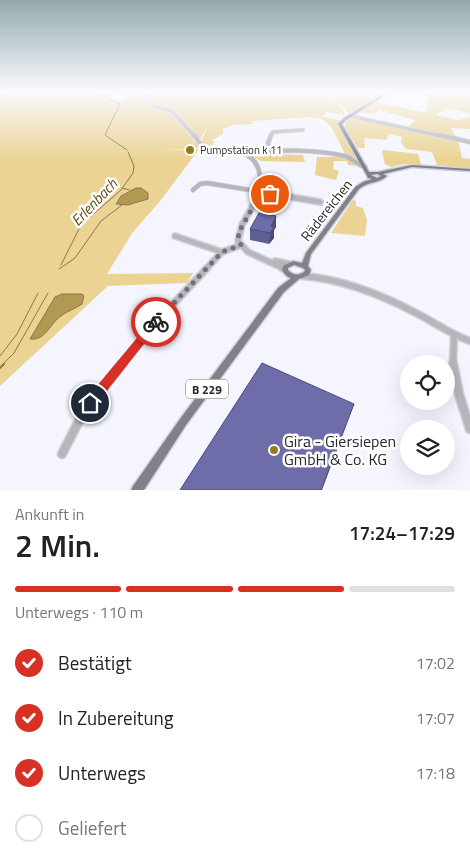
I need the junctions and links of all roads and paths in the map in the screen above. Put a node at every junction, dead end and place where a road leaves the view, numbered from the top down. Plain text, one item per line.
1 (175, 115) edge
2 (350, 116) joint
3 (303, 130) dead end
4 (470, 142) edge
5 (265, 152) junction
6 (247, 155) junction
7 (365, 167) junction
8 (470, 170) edge
9 (375, 174) junction
10 (375, 179) junction
11 (364, 182) junction
12 (193, 190) dead end
13 (261, 192) junction
14 (320, 202) dead end
15 (175, 236) dead end
16 (241, 245) junction
17 (222, 252) junction
18 (308, 254) junction
19 (289, 267) junction
20 (303, 272) junction
21 (281, 290) junction
22 (454, 336) junction
23 (470, 341) edge
24 (470, 429) edge
25 (62, 454) dead end
26 (137, 490) edge

1 - 6 street
2 - 4 street
2 - 7 main road
3 - 5 street
5 - 6 street
5 - 7 street
6 - 13 street
7 - 9 main road
8 - 9 main road
9 - 10 main road
9 - 10 main road, Rädereichen
9 - 11 main road, Rädereichen
10 - 11 main road, Rädereichen
11 - 18 main road, Rädereichen
12 - 13 street
13 - 14 street
13 - 16 street
15 - 17 street
16 - 17 street
16 - 19 street
17 - 25 street
18 - 19 main road, Rädereichen
18 - 20 main road, Rädereichen
19 - 20 main road
19 - 20 main road
19 - 21 main road, B 229
20 - 21 main road, B 229
20 - 22 street
21 - 26 main road, B 229
22 - 23 street
22 - 24 street

